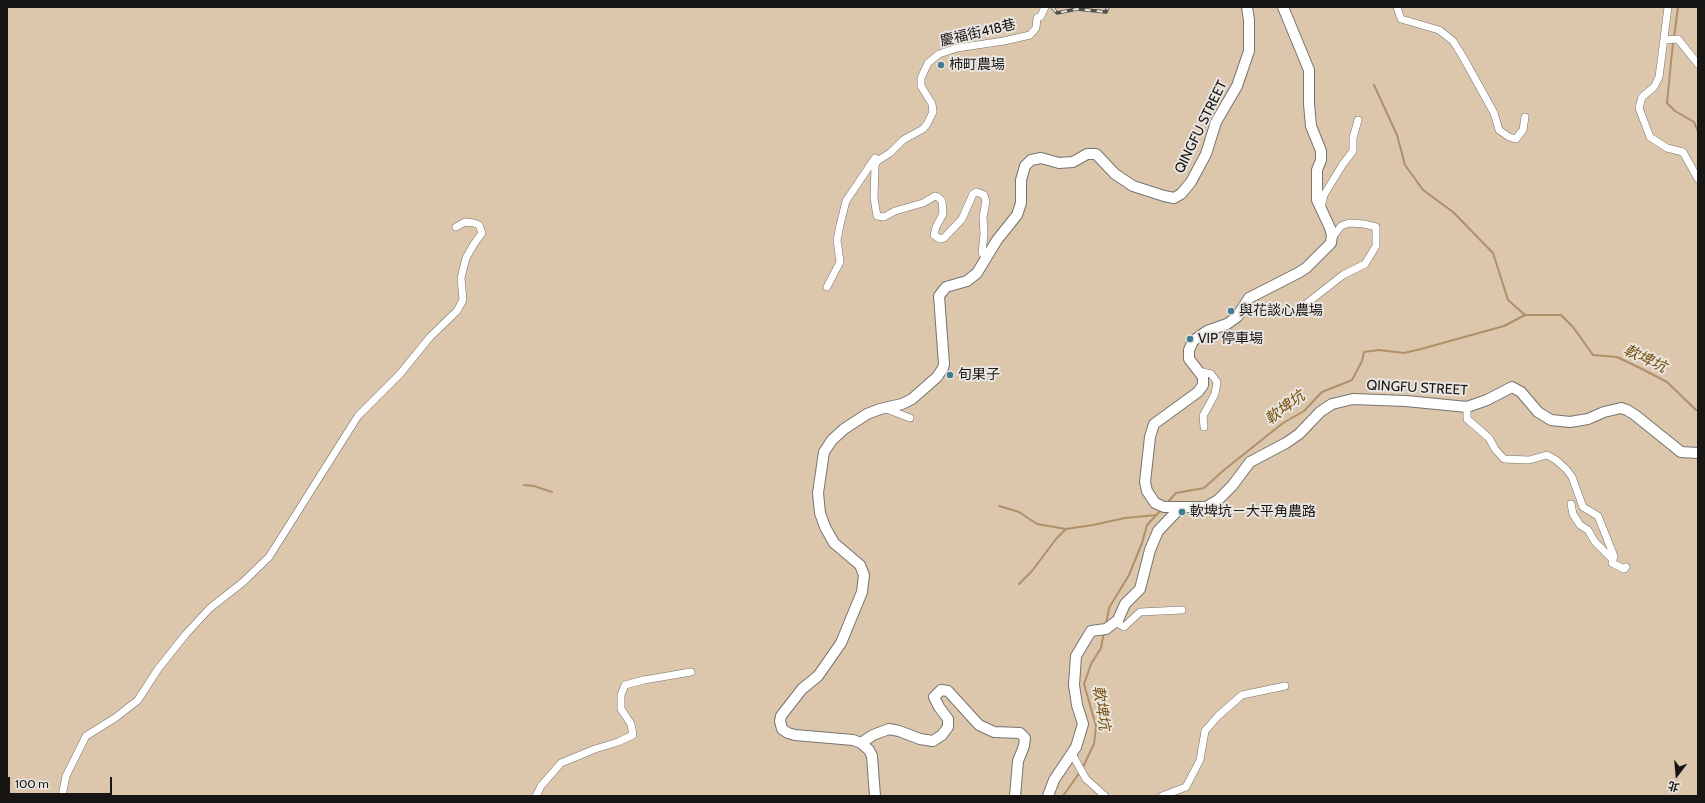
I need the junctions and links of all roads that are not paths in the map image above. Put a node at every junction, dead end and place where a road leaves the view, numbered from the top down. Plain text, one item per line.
1 (1045, 7) edge
2 (1247, 7) edge
3 (1283, 7) edge
4 (1397, 7) edge
5 (1668, 7) edge
6 (1666, 39) junction
7 (1698, 64) edge
8 (1525, 116) dead end
9 (1358, 120) dead end
10 (882, 157) junction
11 (1698, 179) edge
12 (1321, 208) junction
13 (456, 227) dead end
14 (1332, 238) junction
15 (987, 258) junction
16 (827, 286) dead end
17 (1306, 304) dead end
18 (1198, 371) junction
19 (1467, 407) junction
20 (884, 408) junction
21 (910, 418) dead end
22 (1204, 427) dead end
23 (1698, 453) edge
24 (1571, 504) dead end
25 (1180, 508) junction
26 (1612, 559) junction
27 (1626, 567) dead end
28 (1182, 610) dead end
29 (1117, 621) junction
30 (691, 672) dead end
31 (1285, 686) dead end
32 (861, 743) junction
33 (1075, 758) junction
34 (1049, 795) edge
35 (62, 796) edge
36 (536, 796) edge
37 (875, 796) edge
38 (1015, 796) edge
39 (1105, 796) edge
40 (1162, 796) edge

1 - 10 street, 慶福街418巷
2 - 15 street, QINGFU STREET
3 - 12 street
4 - 8 street
5 - 6 street
6 - 7 street
6 - 11 street
9 - 12 street
10 - 15 street, 慶福街418巷
10 - 16 street
12 - 14 street
13 - 35 street
14 - 17 street
14 - 18 street, QINGFU STREET
15 - 20 street, QINGFU STREET
18 - 22 street
18 - 25 street, QINGFU STREET
19 - 23 street, QINGFU STREET
19 - 25 street, QINGFU STREET
19 - 26 street
20 - 21 street
20 - 32 street, QINGFU STREET
24 - 26 street
25 - 29 street
26 - 27 street
28 - 29 street
29 - 33 street
30 - 36 street
31 - 40 street
32 - 37 street
32 - 38 street
33 - 34 street
33 - 39 street

